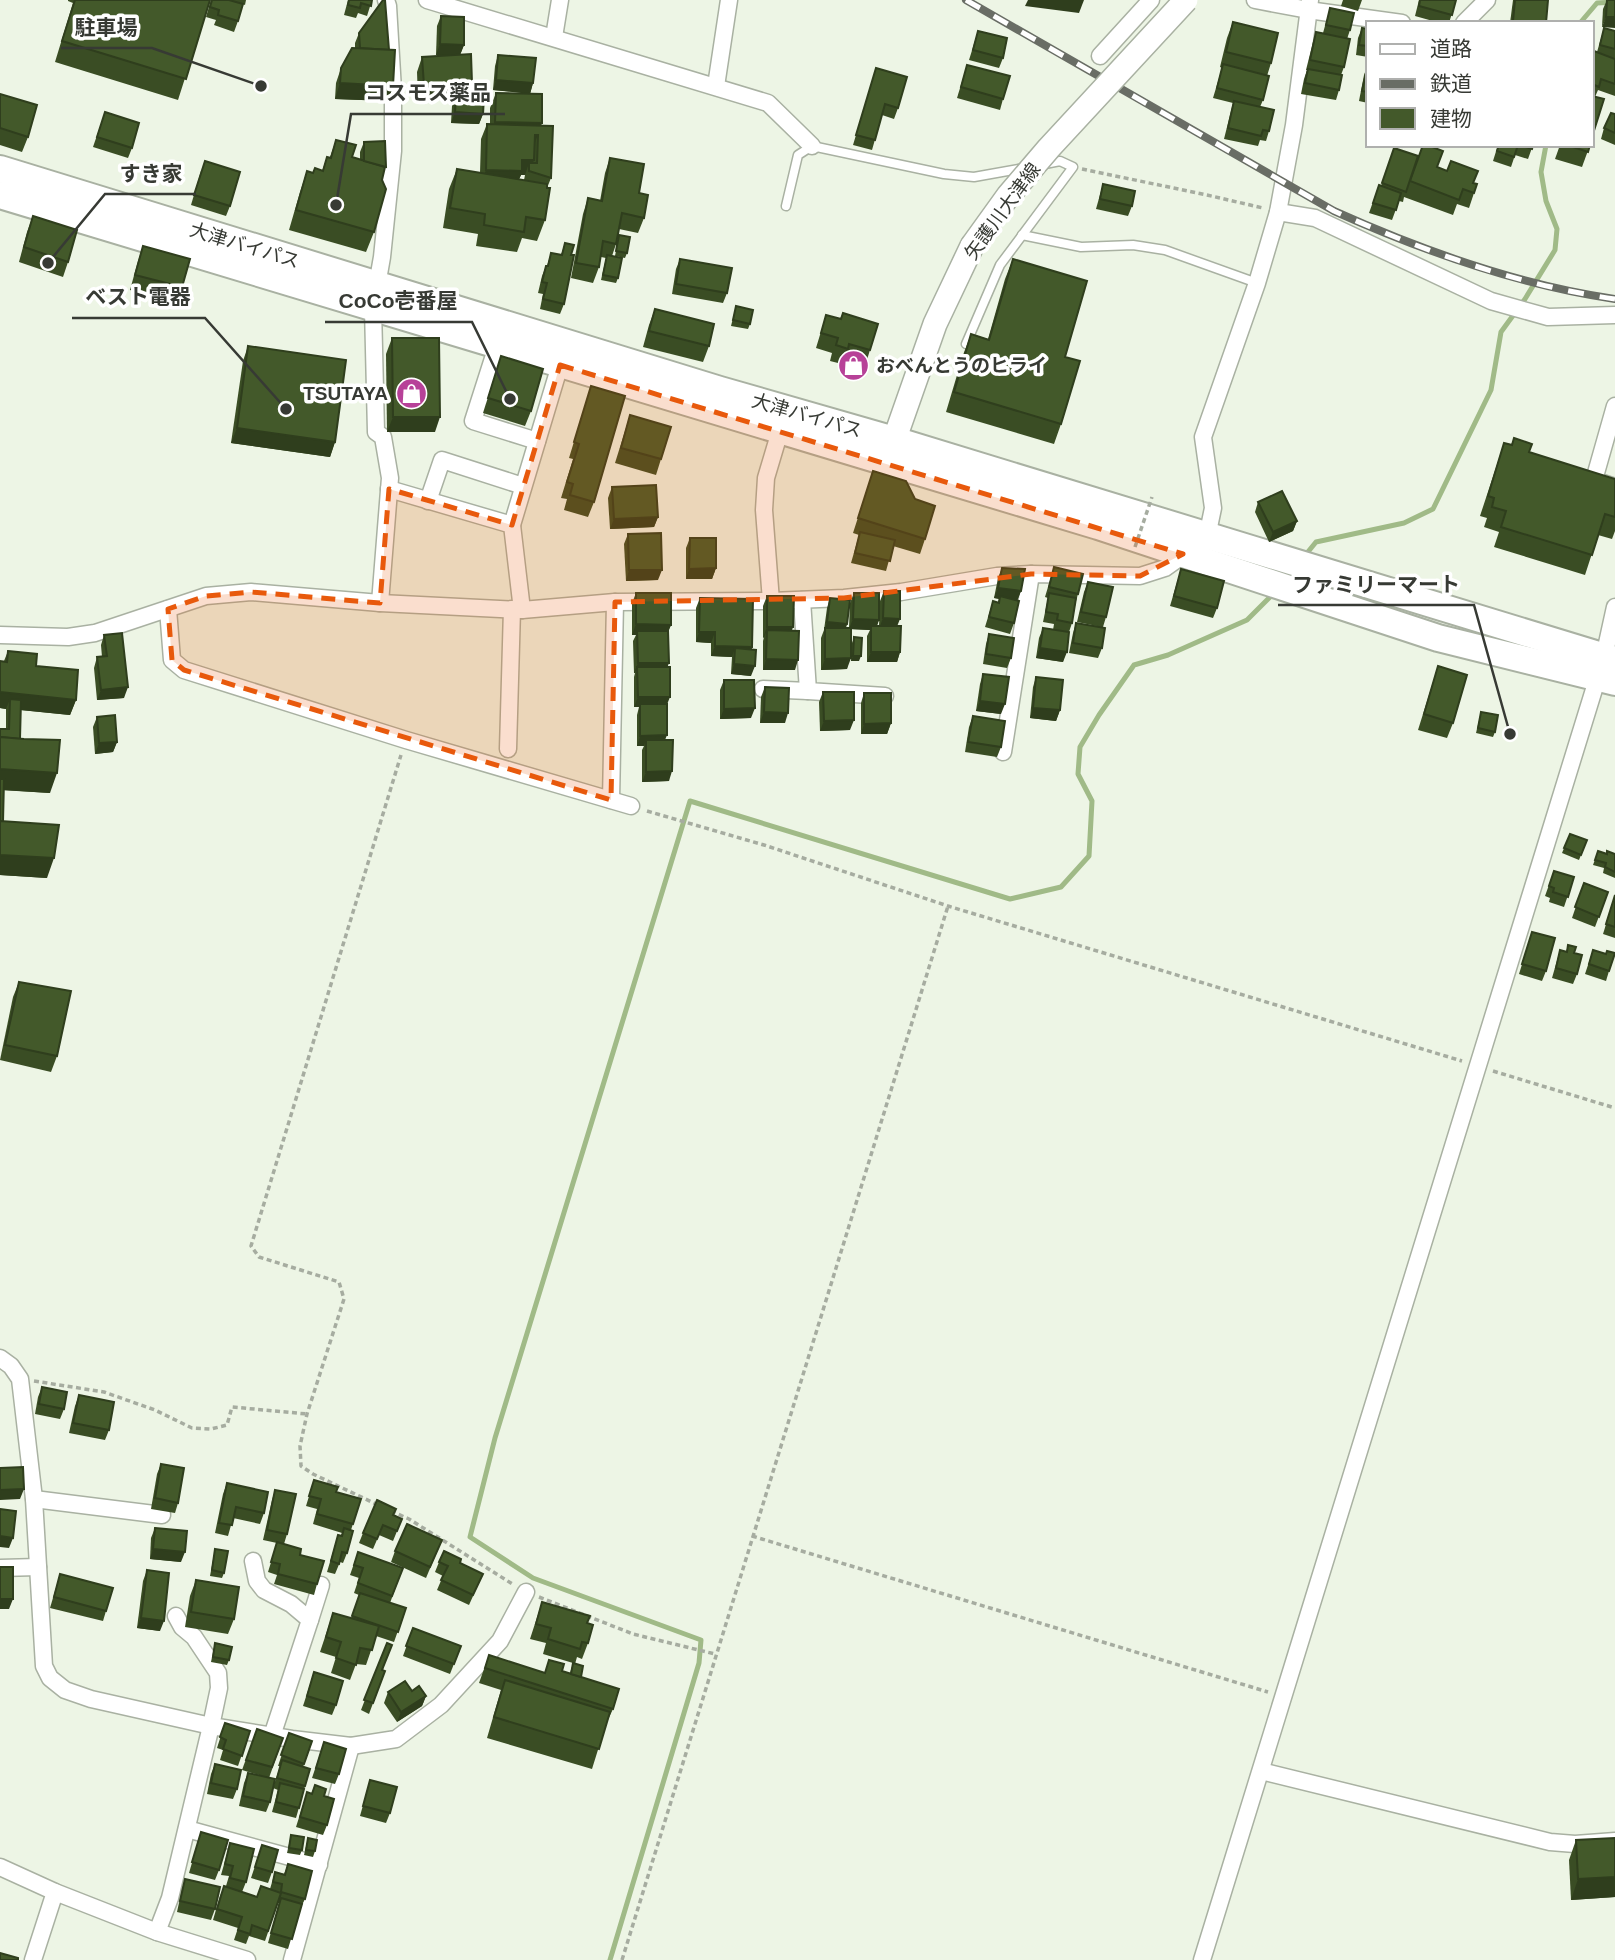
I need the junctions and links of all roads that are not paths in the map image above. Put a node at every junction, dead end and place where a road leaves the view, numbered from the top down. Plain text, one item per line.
1 (386, 0) edge
2 (428, 0) edge
3 (560, 0) edge
4 (729, 0) edge
5 (1151, 0) edge
6 (1186, 0) edge
7 (1255, 0) edge
8 (1487, 0) edge
9 (1309, 5) edge
10 (1392, 21) edge
11 (1466, 21) edge
12 (554, 37) junction
13 (1100, 56) dead end
14 (716, 86) junction
15 (812, 146) junction
16 (0, 169) edge
17 (0, 195) edge
18 (786, 206) dead end
19 (1278, 212) junction
20 (1022, 235) junction
21 (1257, 283) junction
22 (375, 297) junction
23 (1615, 315) edge
24 (966, 344) edge
25 (497, 346) junction
26 (559, 365) junction
27 (1615, 405) edge
28 (779, 431) junction
29 (537, 441) junction
30 (890, 452) junction
31 (523, 486) junction
32 (1615, 487) edge
33 (389, 489) junction
34 (428, 501) junction
35 (512, 525) junction
36 (1207, 537) junction
37 (1184, 554) junction
38 (1031, 574) junction
39 (802, 600) junction
40 (771, 601) junction
41 (615, 602) junction
42 (380, 603) junction
43 (1615, 607) edge
44 (168, 609) junction
45 (517, 610) junction
46 (0, 635) edge
47 (1608, 669) edge
48 (763, 689) edge
49 (808, 691) junction
50 (886, 696) edge
51 (508, 749) dead end
52 (1003, 752) edge
53 (611, 800) junction
54 (631, 806) road end
55 (0, 1359) edge
56 (34, 1499) junction
57 (162, 1514) dead end
58 (253, 1561) dead end
59 (38, 1567) junction
60 (0, 1568) edge
61 (321, 1585) edge
62 (526, 1592) road end
63 (176, 1616) dead end
64 (310, 1620) junction
65 (211, 1726) junction
66 (272, 1735) junction
67 (351, 1746) junction
68 (1261, 1772) junction
69 (187, 1829) junction
70 (1615, 1841) edge
71 (319, 1865) junction
72 (0, 1867) edge
73 (55, 1892) junction
74 (157, 1932) junction
75 (33, 1960) edge
76 (247, 1960) edge
77 (292, 1960) edge
78 (1202, 1960) edge

1 - 22 street
2 - 12 street
3 - 12 street
4 - 14 street
5 - 13 street
6 - 30 main road, 矢護川大津線, bridge
7 - 9 street
8 - 11 street
9 - 10 street
9 - 19 street
12 - 14 street
14 - 15 street
15 - 18 lane
15 - 20 lane
16 - 22 highway, 大津バイパス
17 - 22 highway, 大津バイパス
19 - 21 street
19 - 23 street
20 - 21 lane
20 - 24 lane
21 - 36 street
22 - 25 highway, 大津バイパス
22 - 30 highway, 大津バイパス
22 - 33 street
25 - 26 highway, 大津バイパス
25 - 29 street
26 - 28 highway, 大津バイパス
26 - 29 street
27 - 32 street
28 - 30 highway, 大津バイパス
28 - 40 street
29 - 31 street
30 - 36 highway, 大津バイパス
30 - 37 highway, 大津バイパス
31 - 34 street
31 - 35 street
33 - 34 street
33 - 42 street
34 - 35 street
35 - 45 street
36 - 37 street
36 - 47 highway, 大津バイパス
37 - 38 street
37 - 47 highway, 大津バイパス
38 - 39 street
38 - 52 street
39 - 40 street
39 - 49 street
40 - 41 street
41 - 45 street
41 - 53 street
42 - 44 street
42 - 45 street
43 - 47 street
44 - 46 street
44 - 53 street
45 - 51 street
47 - 68 street
48 - 49 street
49 - 50 street
53 - 54 street
55 - 56 street
56 - 57 street
56 - 59 street
58 - 64 street
59 - 60 street
59 - 65 street
61 - 64 street
62 - 67 street
63 - 65 street
64 - 66 street
65 - 66 street
65 - 69 street
66 - 67 street
67 - 71 street
68 - 70 street
68 - 78 street
69 - 71 street
69 - 74 street
71 - 77 street
72 - 73 street
73 - 74 street
73 - 75 street
74 - 76 street

